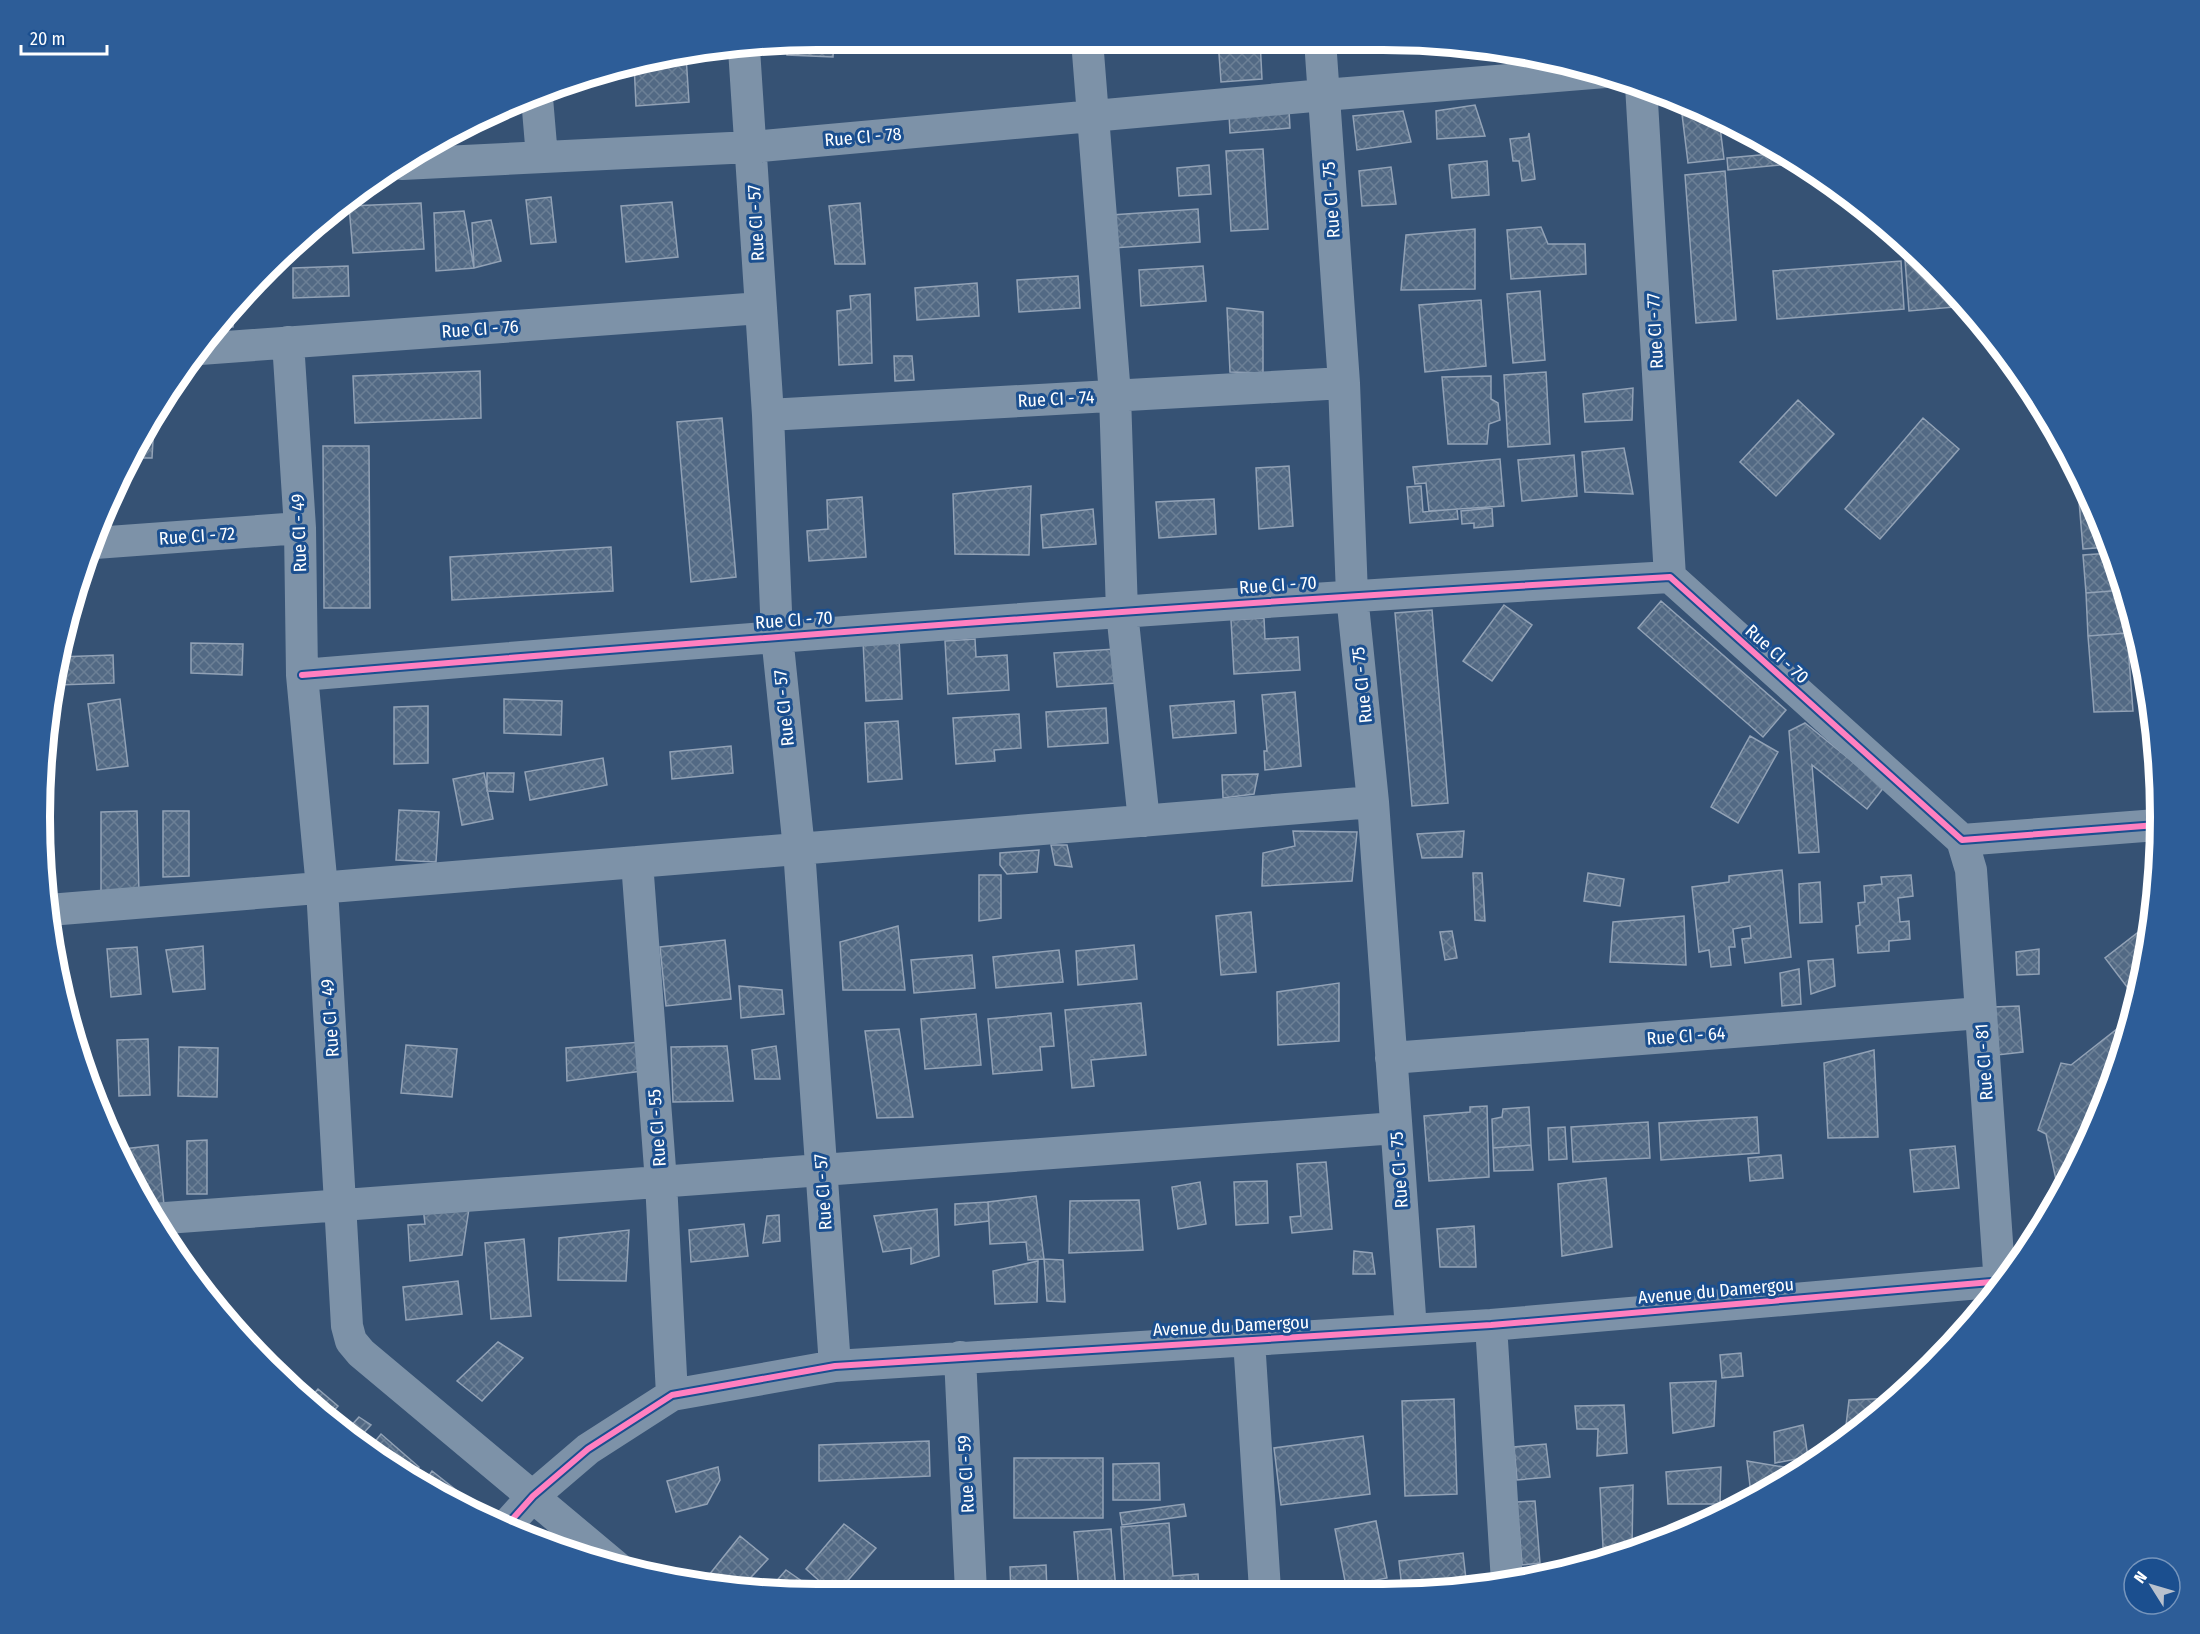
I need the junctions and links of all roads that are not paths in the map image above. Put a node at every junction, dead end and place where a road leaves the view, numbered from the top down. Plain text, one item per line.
1 (1089, 49) edge
2 (1321, 49) edge
3 (744, 53) edge
4 (1576, 74) edge
5 (1642, 94) edge
6 (1324, 95) junction
7 (537, 102) edge
8 (1093, 115) junction
9 (752, 147) junction
10 (542, 157) junction
11 (415, 163) edge
12 (761, 308) junction
13 (288, 342) junction
14 (209, 348) edge
15 (1344, 383) junction
16 (1114, 395) junction
17 (768, 416) junction
18 (300, 528) junction
19 (100, 543) edge
20 (1670, 577) junction
21 (1352, 595) junction
22 (1122, 612) junction
23 (777, 636) junction
24 (302, 675) junction
25 (1373, 802) junction
26 (1144, 821) junction
27 (2150, 826) edge
28 (1962, 840) junction
29 (799, 849) junction
30 (637, 862) junction
31 (322, 888) junction
32 (55, 909) edge
33 (1981, 1013) junction
34 (1391, 1058) junction
35 (1396, 1128) junction
36 (822, 1170) junction
37 (661, 1182) junction
38 (342, 1205) junction
39 (163, 1218) edge
40 (2000, 1272) edge
41 (1993, 1283) edge
42 (1491, 1325) junction
43 (1411, 1330) junction
44 (1249, 1340) junction
45 (960, 1357) junction
46 (835, 1366) junction
47 (672, 1395) junction
48 (533, 1496) junction
49 (511, 1520) edge
50 (600, 1553) edge
51 (1507, 1574) edge
52 (971, 1584) edge
53 (1265, 1584) edge

1 - 8 street
2 - 6 street, Rue CI - 75
3 - 9 street, Rue CI - 57
4 - 6 street
5 - 20 street, Rue CI - 77
6 - 8 street, Rue CI - 78
6 - 15 street, Rue CI - 75
7 - 10 street
8 - 9 street, Rue CI - 78
8 - 16 street
9 - 10 street, Rue CI - 78
9 - 12 street, Rue CI - 57
10 - 11 street, Rue CI - 78
12 - 13 street, Rue CI - 76
12 - 17 street, Rue CI - 57
13 - 14 street, Rue CI - 76
13 - 18 street, Rue CI - 49
15 - 16 street, Rue CI - 74
15 - 21 street, Rue CI - 75
16 - 17 street, Rue CI - 74
16 - 22 street
17 - 23 street, Rue CI - 57
18 - 19 street, Rue CI - 72
18 - 24 street, Rue CI - 49
20 - 21 street, Rue CI - 70
20 - 28 street, Rue CI - 70
21 - 22 street, Rue CI - 70
21 - 25 street, Rue CI - 75
22 - 23 street, Rue CI - 70
22 - 26 street
23 - 24 street, Rue CI - 70
23 - 29 street, Rue CI - 57
24 - 31 street, Rue CI - 49
25 - 26 street
25 - 34 street, Rue CI - 75
26 - 29 street
27 - 28 street
28 - 33 street, Rue CI - 81
29 - 30 street
29 - 36 street, Rue CI - 57
30 - 31 street
30 - 37 street, Rue CI - 55
31 - 32 street
31 - 38 street, Rue CI - 49
33 - 34 street, Rue CI - 64
33 - 40 street, Rue CI - 81
34 - 35 street, Rue CI - 75
35 - 36 street
35 - 43 street, Rue CI - 75
36 - 37 street
36 - 46 street, Rue CI - 57
37 - 38 street
37 - 47 street, Rue CI - 55
38 - 39 street
38 - 48 street, Rue CI - 49
41 - 42 street, Avenue du Damergou
42 - 43 street, Avenue du Damergou
42 - 51 street
43 - 44 street, Avenue du Damergou
44 - 45 street, Avenue du Damergou
44 - 53 street
45 - 46 street, Avenue du Damergou
45 - 52 street, Rue CI - 59
46 - 47 street, Avenue du Damergou
47 - 48 street, Avenue du Damergou
48 - 49 street, Avenue du Damergou
48 - 50 street, Rue CI - 49

